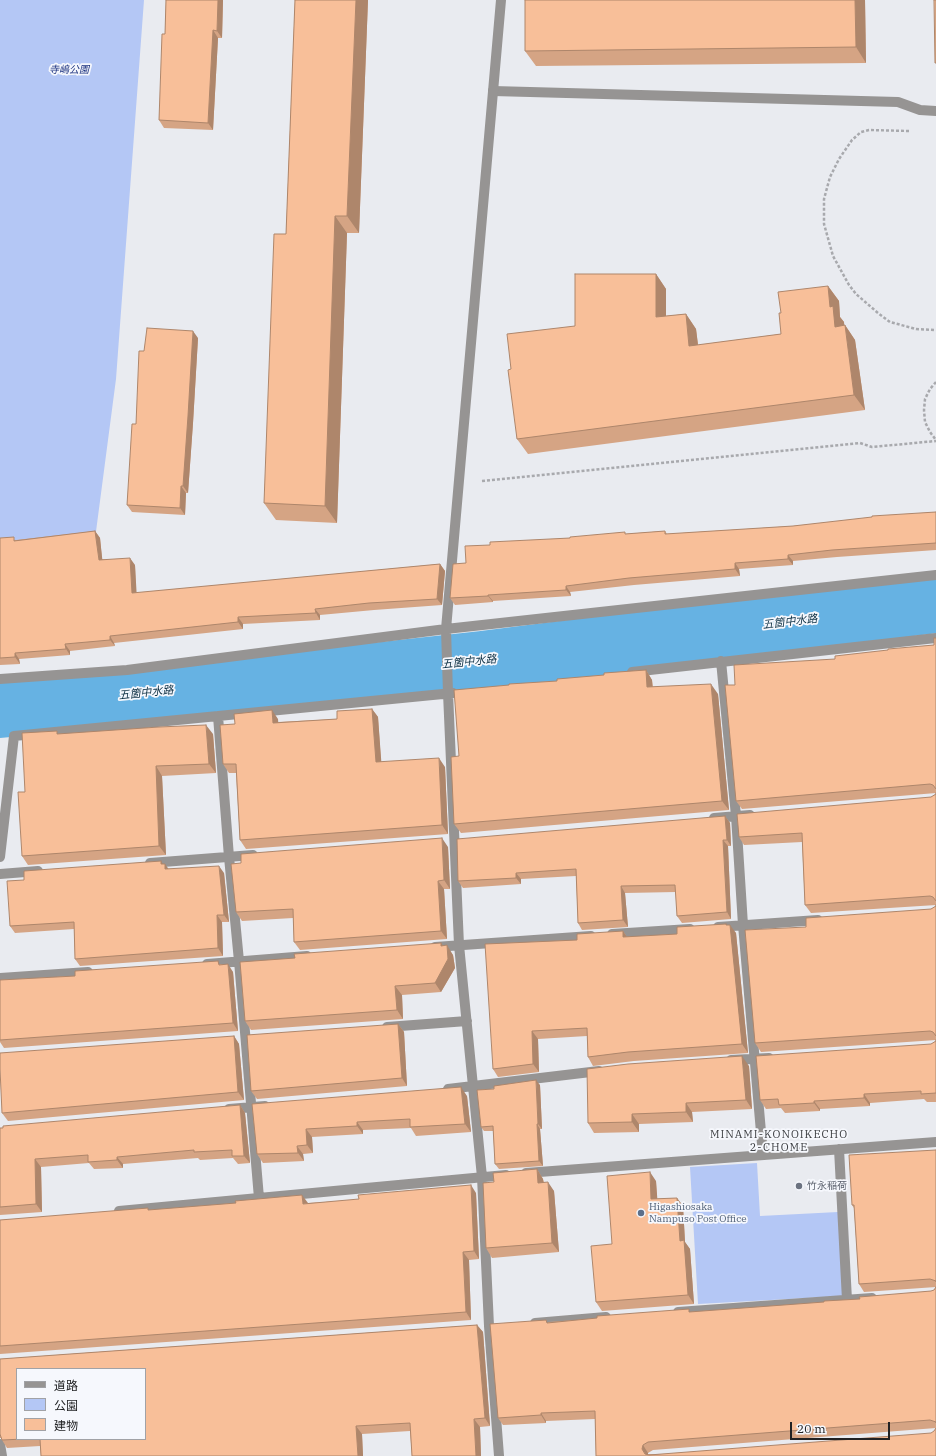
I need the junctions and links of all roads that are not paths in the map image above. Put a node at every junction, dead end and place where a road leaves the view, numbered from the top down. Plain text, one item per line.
1 (501, 0) edge
2 (494, 91) junction
3 (936, 111) edge
4 (936, 575) edge
5 (446, 629) junction
6 (936, 638) edge
7 (721, 661) junction
8 (619, 673) edge
9 (0, 679) edge
10 (463, 692) edge
11 (448, 694) junction
12 (218, 716) junction
13 (759, 814) edge
14 (736, 816) junction
15 (704, 819) edge
16 (260, 855) edge
17 (229, 857) junction
18 (0, 858) edge
19 (142, 864) edge
20 (47, 871) edge
21 (0, 874) edge
22 (828, 919) edge
23 (743, 925) junction
24 (459, 945) junction
25 (427, 948) edge
26 (318, 956) edge
27 (239, 961) junction
28 (200, 964) edge
29 (96, 971) edge
30 (0, 978) edge
31 (466, 1021) junction
32 (380, 1028) edge
33 (777, 1057) edge
34 (754, 1059) junction
35 (724, 1061) edge
36 (611, 1070) edge
37 (473, 1087) junction
38 (441, 1090) edge
39 (275, 1105) edge
40 (251, 1107) junction
41 (220, 1110) edge
42 (936, 1142) edge
43 (839, 1149) junction
44 (763, 1155) junction
45 (482, 1177) junction
46 (259, 1198) junction
47 (110, 1212) edge
48 (884, 1297) edge
49 (847, 1300) junction
50 (664, 1313) edge
51 (616, 1317) edge
52 (521, 1324) edge
53 (0, 1444) edge
54 (2, 1456) edge
55 (499, 1456) edge

1 - 2 street
2 - 3 street
2 - 5 street
4 - 5 street
5 - 9 street
5 - 11 street
6 - 7 street
7 - 8 street
7 - 14 street
10 - 11 street
11 - 12 street
11 - 24 street
12 - 17 street
12 - 18 street
13 - 14 street
14 - 15 street
14 - 23 street
16 - 17 street
17 - 19 street
17 - 27 street
20 - 21 street
22 - 23 street
23 - 24 street
23 - 34 street
24 - 25 street
24 - 31 street
26 - 27 street
27 - 28 street
27 - 40 street
29 - 30 street
31 - 32 street
31 - 37 street
33 - 34 street
34 - 35 street
34 - 44 street
36 - 37 street
37 - 38 street
37 - 45 street
39 - 40 street
40 - 41 street
40 - 46 street
42 - 43 street
43 - 44 street
43 - 49 street
44 - 45 street
45 - 46 street
45 - 55 street
46 - 47 street
48 - 49 street
49 - 50 street
51 - 52 street
53 - 54 street

